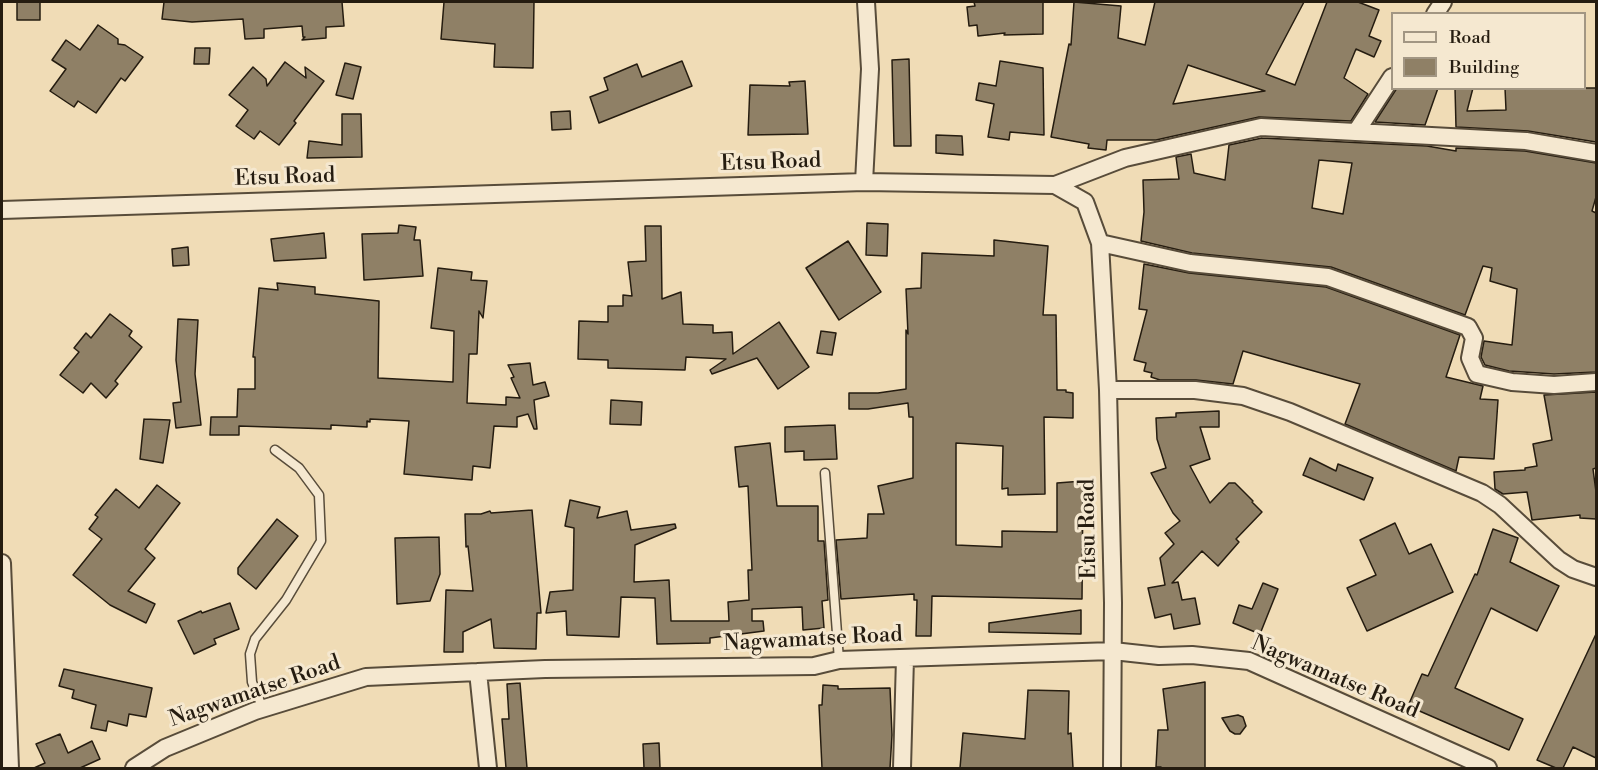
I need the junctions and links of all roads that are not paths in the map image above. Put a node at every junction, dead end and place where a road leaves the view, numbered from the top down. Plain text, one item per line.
1 (867, 2) edge
2 (1391, 79) edge
3 (1356, 132) junction
4 (1596, 153) edge
5 (864, 182) junction
6 (1055, 184) junction
7 (2, 210) edge
8 (1101, 243) junction
9 (1596, 382) edge
10 (1108, 390) junction
11 (275, 450) dead end
12 (825, 472) dead end
13 (2, 563) edge
14 (1596, 577) edge
15 (1113, 651) junction
16 (905, 658) junction
17 (839, 660) junction
18 (478, 672) junction
19 (263, 709) junction
20 (10, 768) edge
21 (134, 768) edge
22 (488, 768) edge
23 (902, 768) edge
24 (1112, 768) edge
25 (1488, 768) edge

1 - 5 street
2 - 3 street
3 - 4 street
3 - 6 street
5 - 6 street, Etsu Road
5 - 7 street, Etsu Road
6 - 8 street, Etsu Road
8 - 9 street
8 - 10 street, Etsu Road
10 - 14 street
10 - 15 street, Etsu Road
11 - 19 lane
12 - 17 lane
13 - 20 street
15 - 16 street, Nagwamatse Road
15 - 24 street, Etsu Road
15 - 25 street, Nagwamatse Road
16 - 17 street, Nagwamatse Road
16 - 23 street
17 - 18 street, Nagwamatse Road
18 - 19 street, Nagwamatse Road
18 - 22 street
19 - 21 street, Nagwamatse Road

